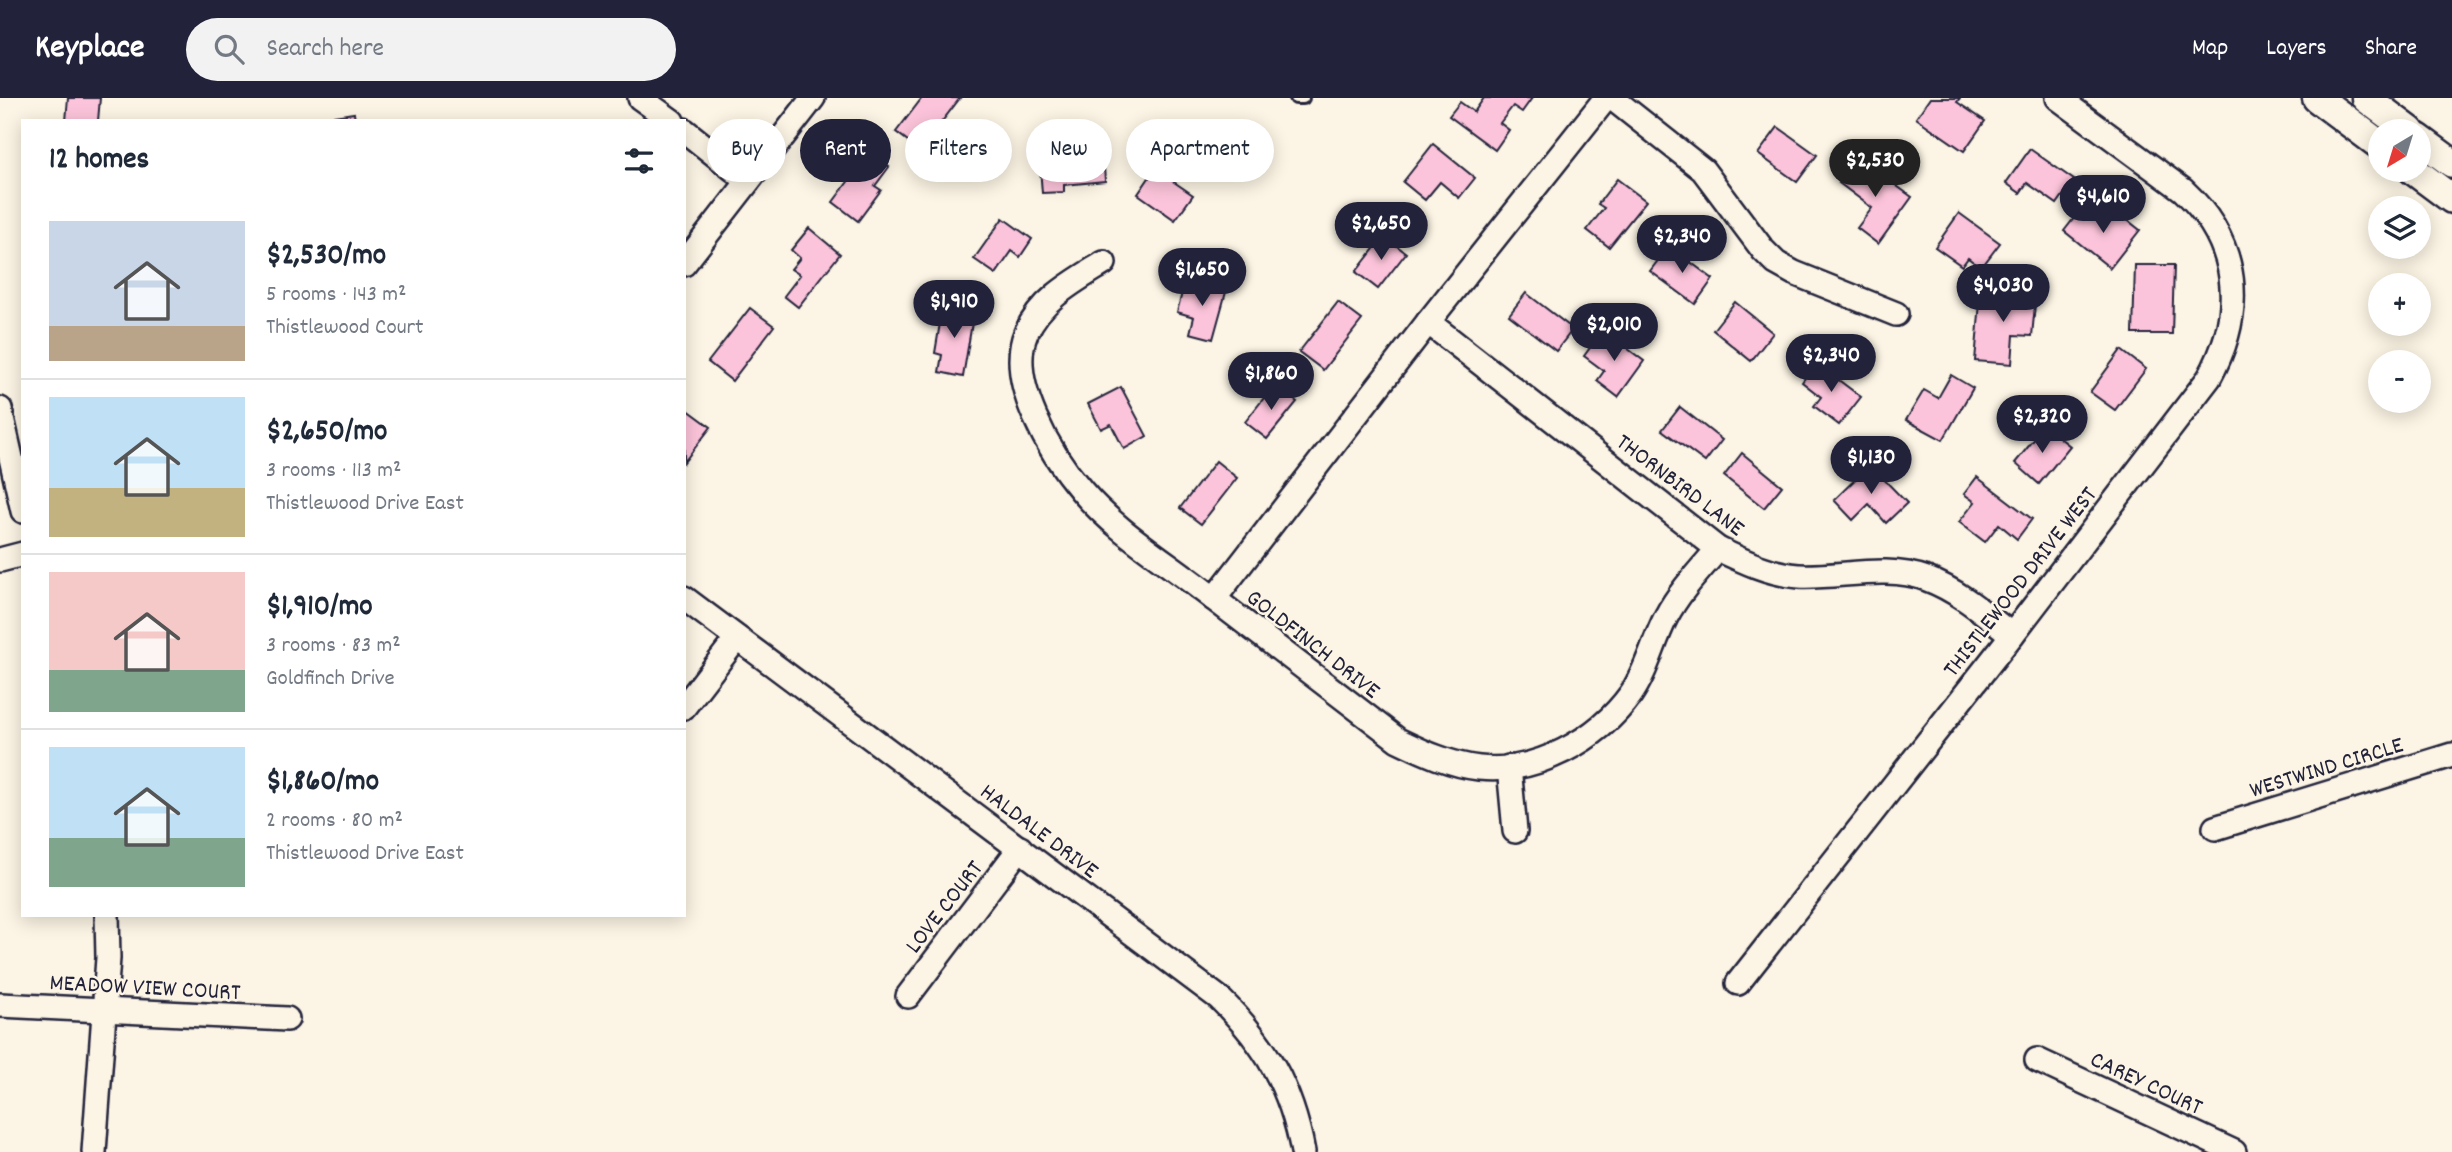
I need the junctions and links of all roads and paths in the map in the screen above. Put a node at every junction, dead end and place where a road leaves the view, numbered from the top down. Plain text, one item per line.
1 (640, 98) edge
2 (813, 98) edge
3 (1296, 98) edge
4 (1303, 98) edge
5 (1606, 98) edge
6 (1612, 98) edge
7 (2058, 98) edge
8 (2317, 98) edge
9 (2366, 98) edge
10 (2083, 105) edge
11 (669, 119) edge
12 (2394, 119) edge
13 (686, 132) edge
14 (786, 132) edge
15 (2368, 136) edge
16 (707, 148) edge
17 (2431, 148) edge
18 (2452, 163) edge
19 (747, 182) edge
20 (2429, 182) edge
21 (2452, 199) edge
22 (686, 261) edge
23 (1104, 263) dead end
24 (1896, 314) dead end
25 (1428, 322) junction
26 (0, 409) edge
27 (21, 502) edge
28 (1718, 549) junction
29 (21, 555) edge
30 (0, 560) edge
31 (1214, 599) junction
32 (686, 600) edge
33 (2012, 635) junction
34 (737, 638) junction
35 (686, 704) edge
36 (2452, 755) edge
37 (1509, 767) junction
38 (2215, 828) dead end
39 (1515, 831) dead end
40 (1020, 848) junction
41 (107, 917) edge
42 (1738, 983) dead end
43 (908, 996) dead end
44 (0, 1005) edge
45 (104, 1011) junction
46 (287, 1019) dead end
47 (2037, 1060) dead end
48 (94, 1152) edge
49 (1303, 1152) edge
50 (2234, 1152) edge

1 - 11 street
2 - 14 street
3 - 4 lane
5 - 25 street
6 - 24 street
7 - 10 street, THISTLEWOOD DRIVE WEST
8 - 15 street
9 - 12 street
10 - 33 street, THISTLEWOOD DRIVE WEST
13 - 16 street
17 - 18 street
19 - 22 street
20 - 21 street
23 - 31 street, GOLDFINCH DRIVE
25 - 28 street, THORNBIRD LANE
25 - 31 street
26 - 27 street
28 - 33 street, THORNBIRD LANE
28 - 37 street, GOLDFINCH DRIVE
29 - 30 street
31 - 37 street, GOLDFINCH DRIVE
32 - 34 street, HALDALE DRIVE
33 - 42 street, THISTLEWOOD DRIVE WEST
34 - 35 street
34 - 40 street, HALDALE DRIVE
36 - 38 street, WESTWIND CIRCLE
37 - 39 street
40 - 43 street, LOVE COURT
40 - 49 street, HALDALE DRIVE
41 - 45 street
44 - 45 street, MEADOW VIEW COURT
45 - 46 street, MEADOW VIEW COURT
45 - 48 street
47 - 50 street, CAREY COURT

